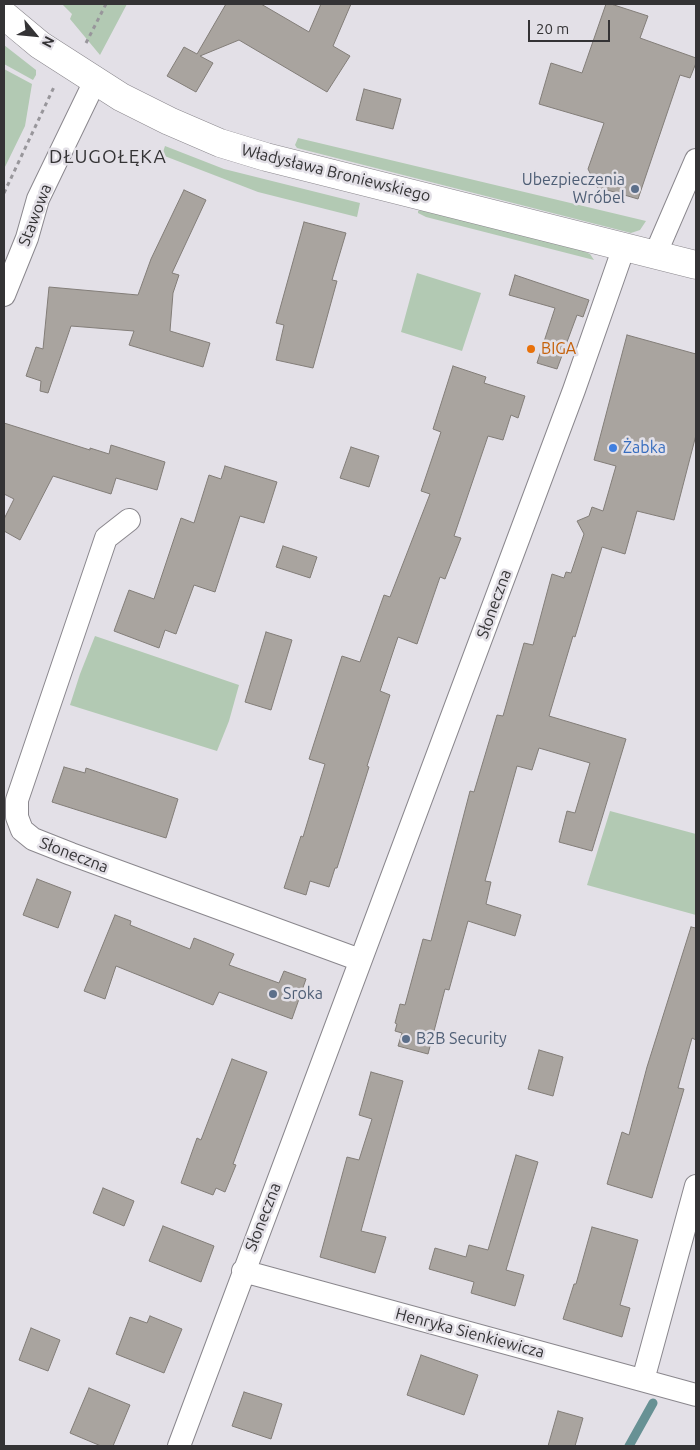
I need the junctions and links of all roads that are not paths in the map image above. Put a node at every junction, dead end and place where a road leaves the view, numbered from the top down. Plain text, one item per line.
1 (4, 15) edge
2 (96, 81) junction
3 (696, 160) edge
4 (624, 247) junction
5 (655, 255) junction
6 (696, 265) edge
7 (4, 295) edge
8 (129, 520) dead end
9 (360, 960) junction
10 (696, 1186) edge
11 (243, 1271) junction
12 (643, 1380) junction
13 (696, 1395) edge
14 (179, 1446) edge

1 - 2 street, Władysława Broniewskiego
2 - 4 street, Władysława Broniewskiego
2 - 7 street, Stawowa
3 - 5 street
4 - 5 street, Władysława Broniewskiego
4 - 9 street, Słoneczna
5 - 6 street, Władysława Broniewskiego
8 - 9 street, Słoneczna
9 - 11 street, Słoneczna
10 - 12 street
11 - 12 street, Henryka Sienkiewicza
11 - 14 street, Słoneczna
12 - 13 street, Henryka Sienkiewicza

